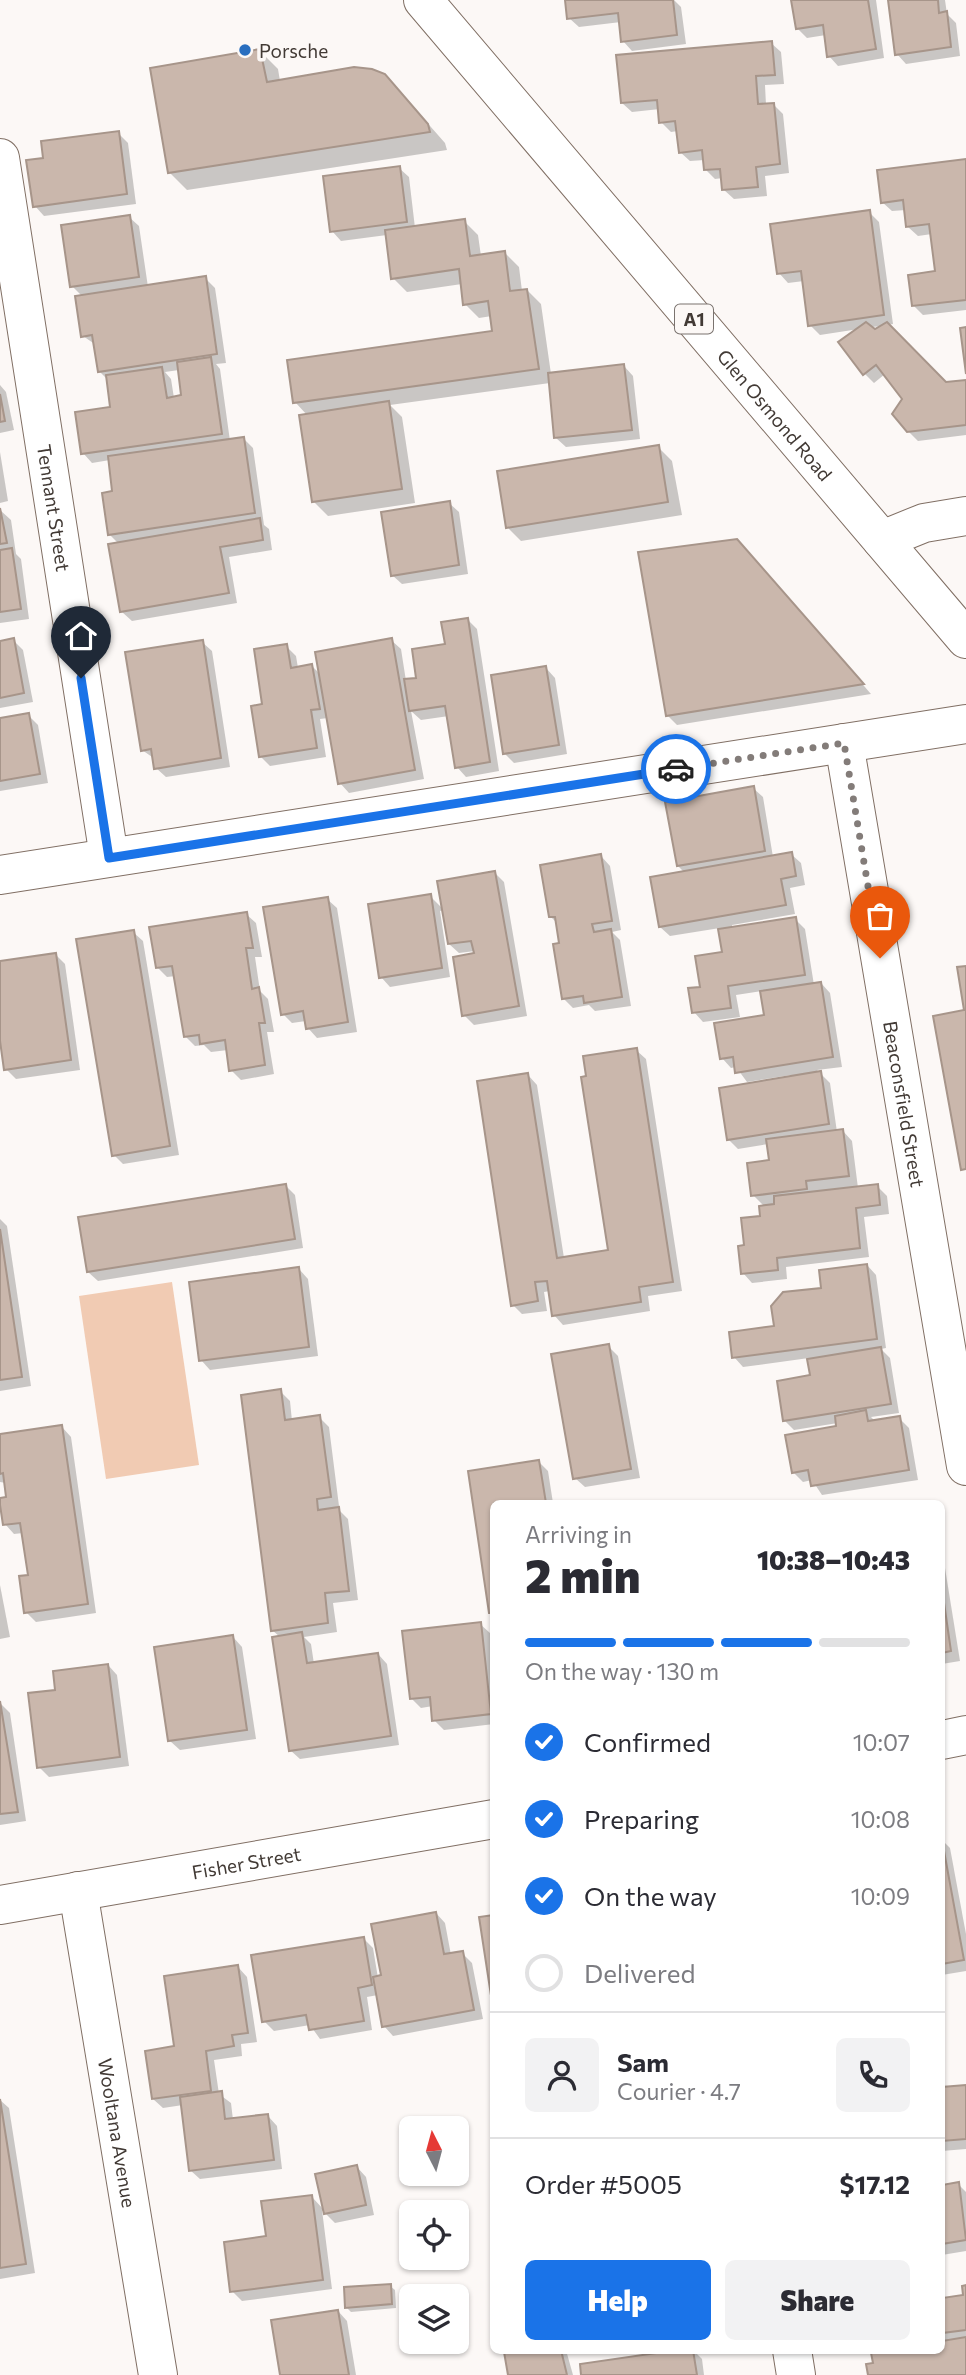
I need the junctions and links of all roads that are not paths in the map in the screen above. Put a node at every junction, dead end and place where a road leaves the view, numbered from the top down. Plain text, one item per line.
1 (423, 0) edge
2 (0, 158) edge
3 (966, 516) edge
4 (882, 540) junction
5 (966, 639) edge
6 (966, 724) edge
7 (844, 743) junction
8 (109, 858) junction
9 (0, 874) edge
10 (966, 1466) edge
11 (966, 1735) edge
12 (945, 1739) edge
13 (490, 1820) edge
14 (78, 1891) junction
15 (0, 1905) edge
16 (793, 2354) edge
17 (158, 2375) edge
18 (796, 2375) edge

1 - 4 main road, Glen Osmond Road / A1
2 - 8 main road, Tennant Street
3 - 4 main road
4 - 5 main road, Glen Osmond Road / A1
6 - 7 main road
7 - 8 main road
7 - 10 main road, Beaconsfield Street
8 - 9 main road
11 - 12 main road
13 - 14 main road, Fisher Street
14 - 15 main road, Fisher Street
14 - 17 main road, Wooltana Avenue
16 - 18 main road

